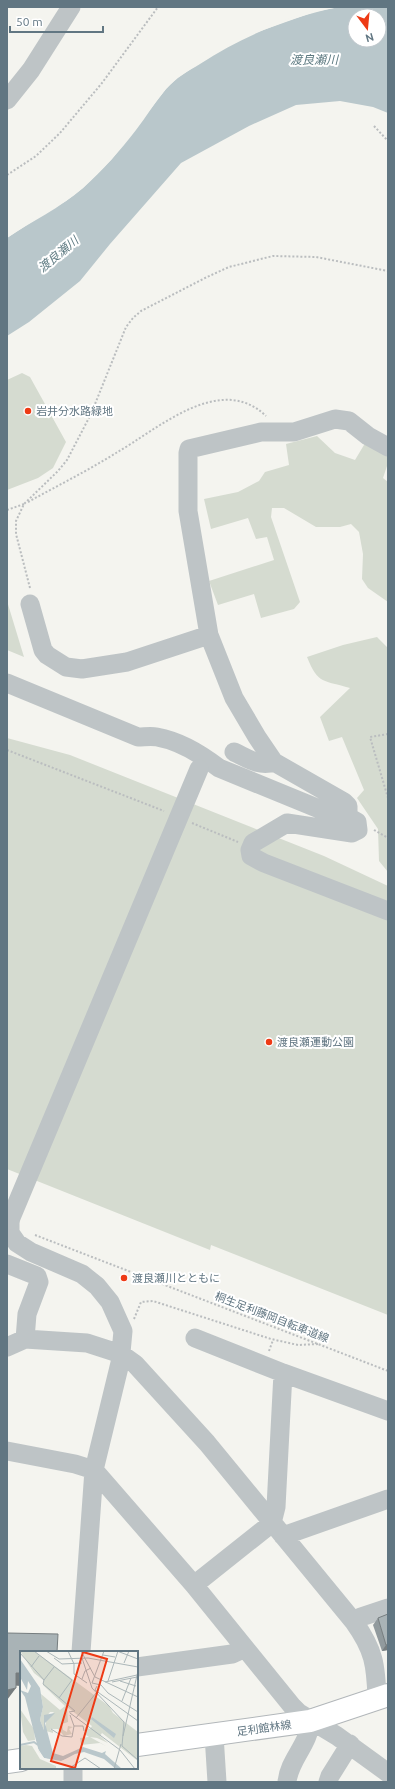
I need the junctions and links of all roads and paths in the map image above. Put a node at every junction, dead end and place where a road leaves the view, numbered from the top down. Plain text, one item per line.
1 (71, 7) edge
2 (158, 7) edge
3 (7, 100) edge
4 (374, 126) dead end
5 (388, 142) edge
6 (7, 175) edge
7 (388, 271) edge
8 (275, 431) junction
9 (388, 448) edge
10 (24, 504) junction
11 (7, 510) edge
12 (30, 604) joint
13 (209, 635) junction
14 (7, 683) edge
15 (388, 734) edge
16 (7, 750) edge
17 (234, 752) dead end
18 (274, 762) junction
19 (202, 763) junction
20 (388, 798) edge
21 (168, 813) dead end
22 (345, 815) junction
23 (191, 822) dead end
24 (250, 850) junction
25 (388, 911) edge
26 (9, 1225) edge
27 (35, 1235) dead end
28 (7, 1264) edge
29 (133, 1321) dead end
30 (195, 1338) dead end
31 (25, 1339) junction
32 (320, 1344) junction
33 (7, 1347) edge
34 (121, 1354) junction
35 (388, 1371) edge
36 (283, 1373) junction
37 (388, 1412) edge
38 (7, 1450) edge
39 (94, 1470) junction
40 (388, 1499) edge
41 (278, 1529) junction
42 (194, 1585) junction
43 (388, 1608) edge
44 (354, 1622) junction
45 (245, 1648) junction
46 (81, 1651) edge
47 (138, 1667) edge
48 (382, 1697) edge
49 (310, 1720) junction
50 (214, 1735) junction
51 (350, 1744) junction
52 (138, 1745) edge
53 (20, 1760) edge
54 (7, 1762) edge
55 (73, 1769) edge
56 (388, 1773) edge
57 (73, 1782) edge
58 (217, 1782) edge
59 (287, 1782) edge
60 (328, 1782) edge

1 - 3 street
2 - 6 path
4 - 5 path
7 - 10 path
8 - 9 street
8 - 10 path
8 - 13 street
10 - 11 path
10 - 12 path
12 - 13 street
13 - 18 street
14 - 19 street
15 - 20 path
16 - 21 path
17 - 18 street
18 - 22 street
19 - 22 street
19 - 26 street, bridge
22 - 24 street
23 - 24 path
24 - 25 street
26 - 34 street
27 - 32 path, 桐生足利藤岡自転車道線
28 - 31 street
29 - 32 path
30 - 36 street
31 - 33 street
31 - 34 street
32 - 35 path, 桐生足利藤岡自転車道線
34 - 39 street
34 - 41 street
36 - 37 street
36 - 41 street
38 - 39 street
39 - 42 street
39 - 46 street
40 - 41 street
41 - 42 street
41 - 44 street
42 - 45 street
43 - 44 street
44 - 48 street
45 - 47 street
45 - 49 street
48 - 49 main road, 足利館林線
49 - 50 main road, 足利館林線
49 - 51 street
49 - 59 street
50 - 52 main road, 足利館林線
50 - 58 street
51 - 56 street
51 - 60 street
53 - 54 main road
55 - 57 street

